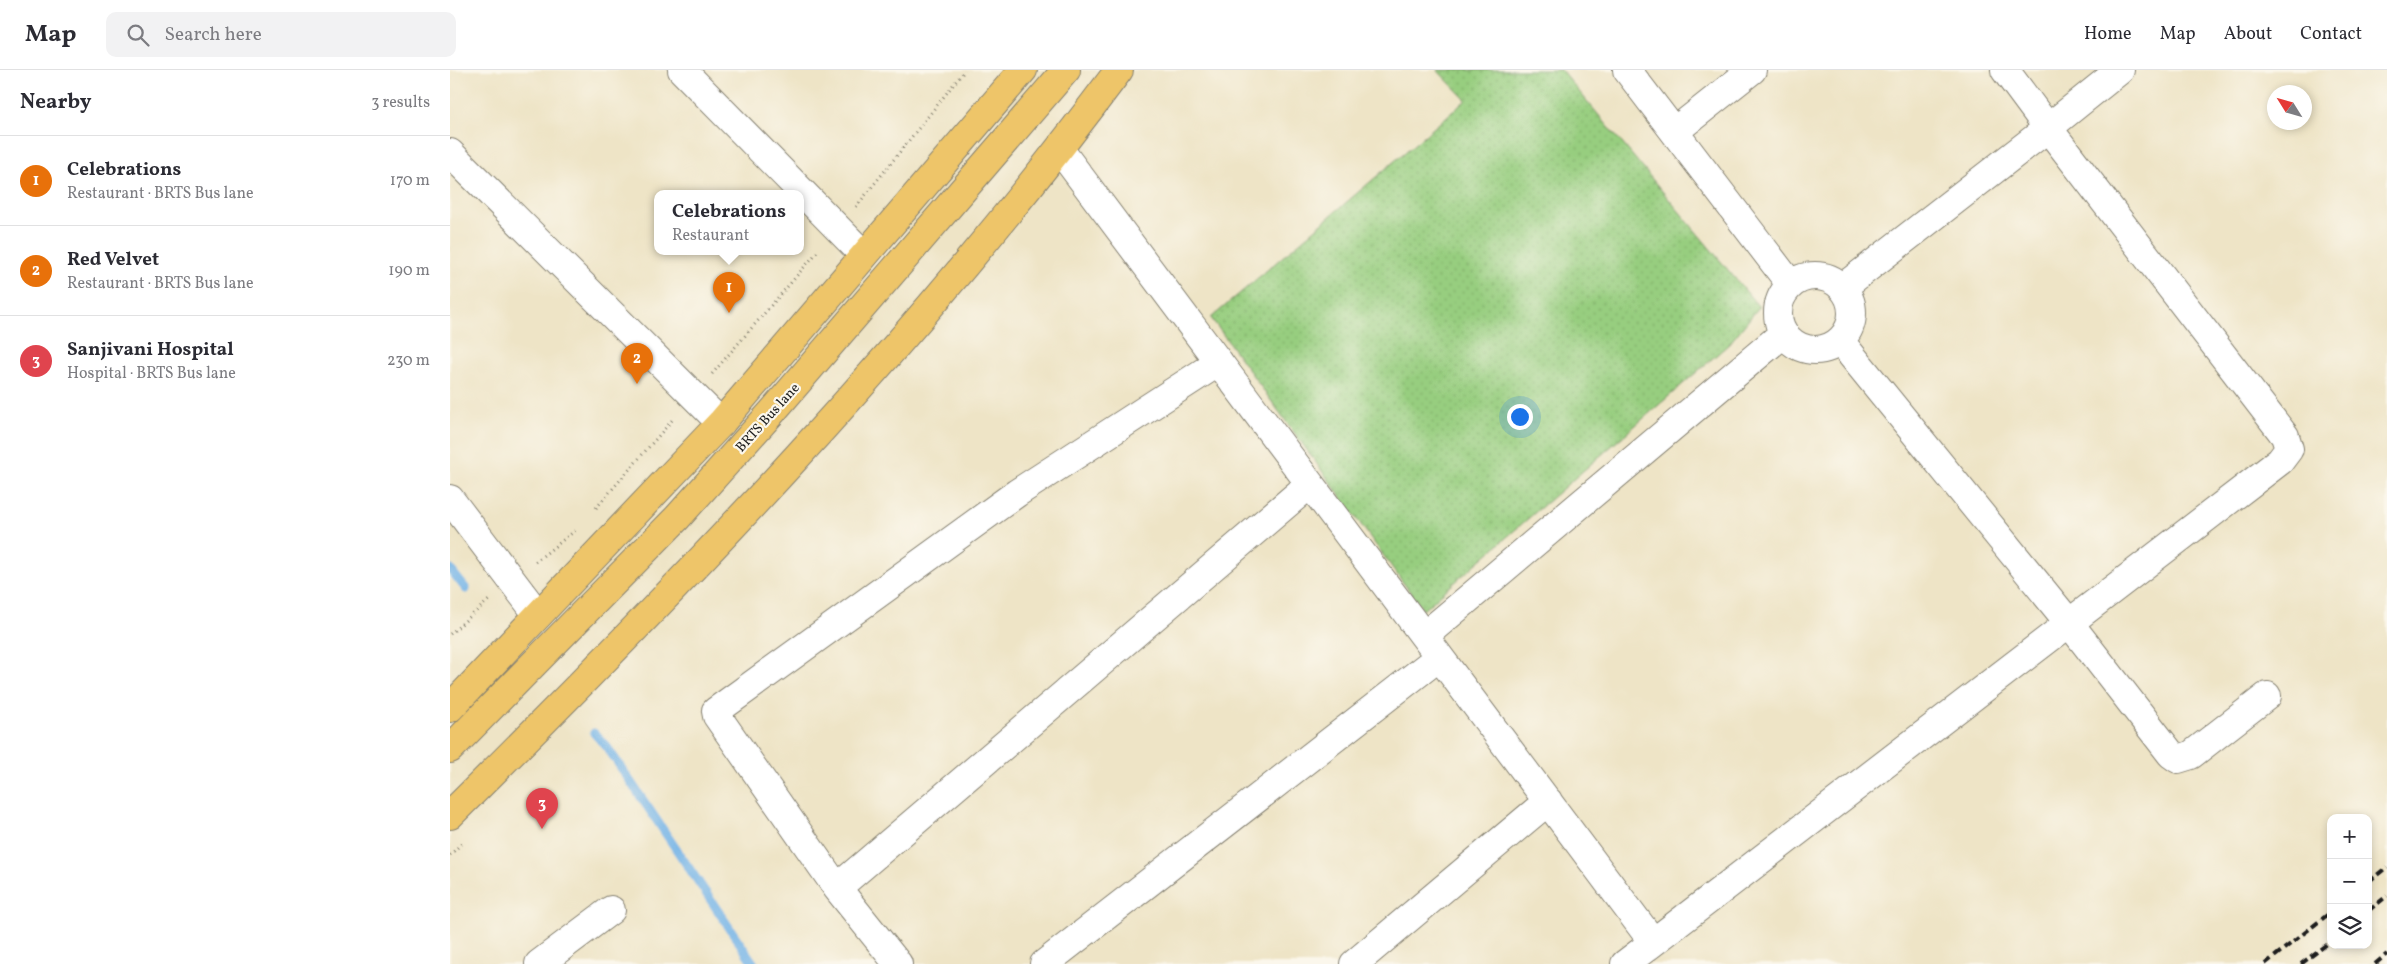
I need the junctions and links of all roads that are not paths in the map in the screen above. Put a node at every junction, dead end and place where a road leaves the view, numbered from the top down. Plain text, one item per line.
1 (682, 70) edge
2 (1023, 70) edge
3 (1066, 70) edge
4 (1119, 70) edge
5 (1627, 70) edge
6 (1752, 70) edge
7 (2004, 70) edge
8 (2120, 70) edge
9 (2048, 128) junction
10 (1675, 131) junction
11 (1060, 150) junction
12 (450, 153) edge
13 (800, 190) edge
14 (804, 194) edge
15 (864, 255) junction
16 (1791, 285) junction
17 (1842, 288) junction
18 (1784, 333) junction
19 (1840, 341) junction
20 (1219, 362) junction
21 (722, 423) junction
22 (1310, 484) junction
23 (450, 499) edge
24 (538, 615) junction
25 (2070, 624) junction
26 (1432, 646) junction
27 (2267, 696) dead end
28 (450, 708) edge
29 (450, 750) edge
30 (1548, 801) junction
31 (450, 815) edge
32 (837, 888) junction
33 (611, 910) dead end
34 (1653, 942) junction
35 (538, 964) edge
36 (898, 964) edge
37 (1044, 964) edge
38 (1354, 964) edge
39 (1625, 964) edge

1 - 13 street
2 - 15 main road
3 - 29 main road, BRTS Bus lane
4 - 11 main road
5 - 10 street
6 - 10 street
7 - 9 street
8 - 9 street
9 - 17 street
9 - 25 street
10 - 16 street
11 - 20 street
11 - 31 main road
12 - 21 street
14 - 15 street
15 - 21 main road
16 - 17 street
16 - 18 street
17 - 19 street
18 - 19 street
18 - 26 street
19 - 25 street
20 - 22 street
20 - 32 street
21 - 24 main road
22 - 26 street
22 - 32 street
23 - 24 street
24 - 28 main road
25 - 27 street
25 - 34 street
26 - 30 street
26 - 37 street
30 - 34 street
30 - 38 street
32 - 36 street
33 - 35 street
34 - 39 street

